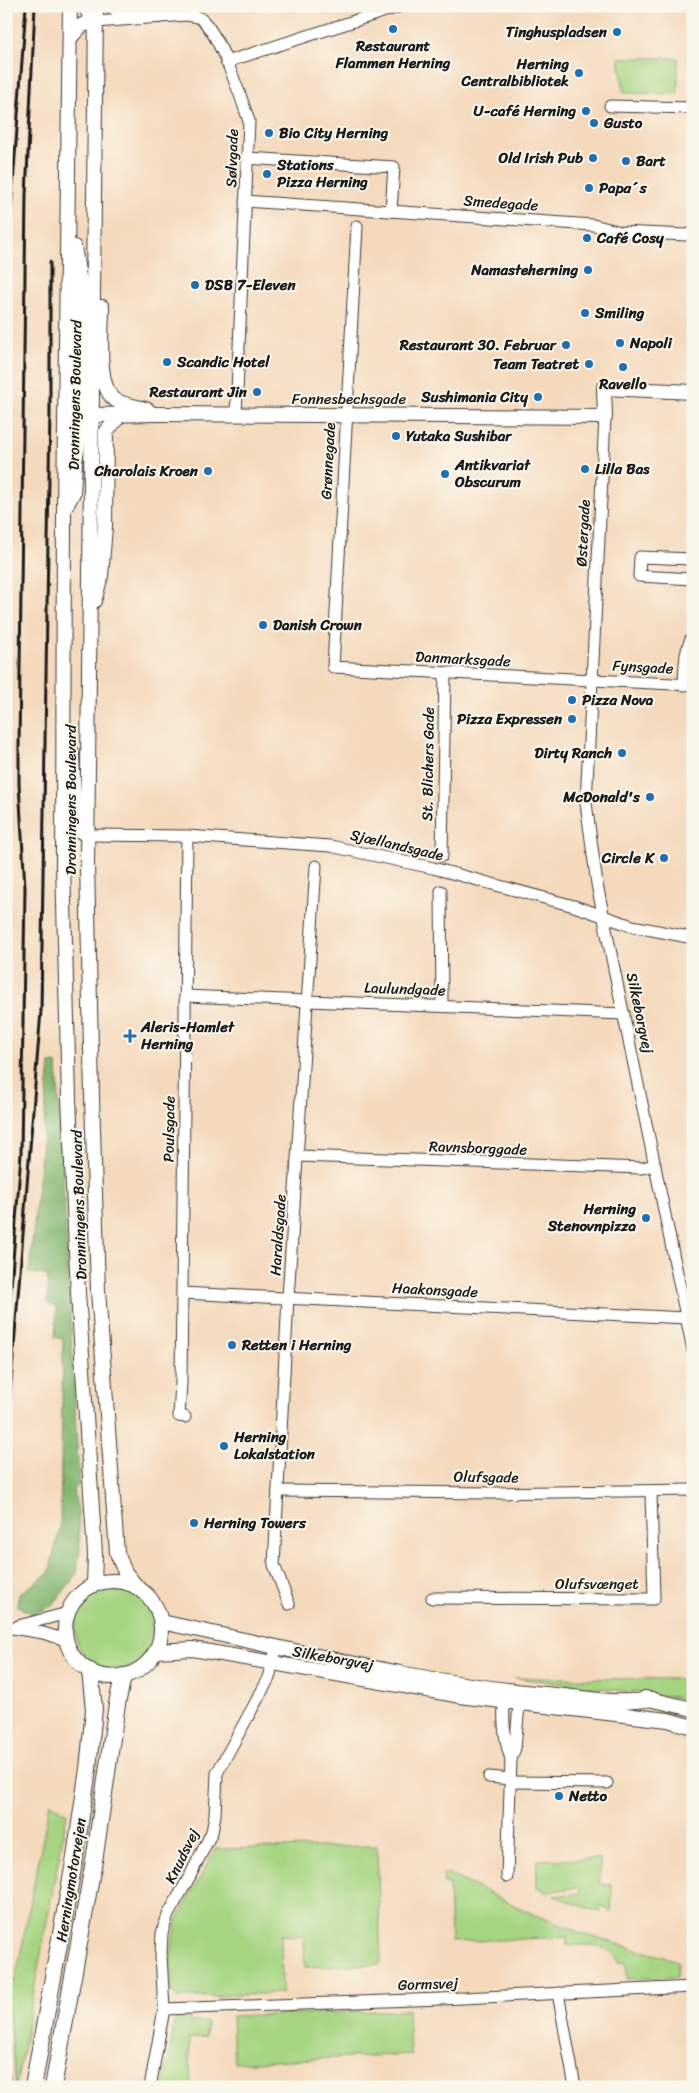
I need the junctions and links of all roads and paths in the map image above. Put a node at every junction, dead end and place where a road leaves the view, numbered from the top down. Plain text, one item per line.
1 (70, 6) edge
2 (85, 6) edge
3 (96, 6) edge
4 (112, 6) edge
5 (401, 6) edge
6 (200, 12) edge
7 (158, 16) junction
8 (96, 22) junction
9 (70, 38) junction
10 (226, 62) junction
11 (610, 106) dead end
12 (693, 108) edge
13 (246, 158) junction
14 (245, 201) junction
15 (391, 211) junction
16 (68, 212) junction
17 (357, 226) dead end
18 (693, 233) edge
19 (93, 264) junction
20 (693, 392) edge
21 (121, 414) junction
22 (158, 414) junction
23 (92, 415) junction
24 (236, 415) junction
25 (345, 416) junction
26 (605, 417) junction
27 (64, 510) junction
28 (693, 559) edge
29 (693, 579) edge
30 (88, 621) junction
31 (693, 635) edge
32 (332, 667) joint
33 (445, 673) junction
34 (591, 680) junction
35 (689, 685) edge
36 (62, 718) junction
37 (87, 835) junction
38 (186, 836) junction
39 (442, 856) dead end
40 (63, 864) junction
41 (316, 866) dead end
42 (441, 891) dead end
43 (604, 916) junction
44 (693, 938) edge
45 (185, 996) junction
46 (308, 1001) junction
47 (442, 1006) junction
48 (624, 1014) junction
49 (299, 1156) junction
50 (655, 1165) junction
51 (182, 1293) junction
52 (288, 1298) junction
53 (686, 1318) junction
54 (693, 1350) edge
55 (185, 1417) dead end
56 (693, 1490) edge
57 (278, 1491) junction
58 (651, 1492) junction
59 (94, 1584) junction
60 (137, 1587) junction
61 (432, 1598) dead end
62 (289, 1604) dead end
63 (68, 1613) junction
64 (161, 1622) junction
65 (10, 1627) edge
66 (66, 1640) junction
67 (276, 1648) junction
68 (156, 1651) junction
69 (274, 1664) junction
70 (90, 1671) junction
71 (410, 1674) junction
72 (123, 1676) junction
73 (505, 1696) junction
74 (520, 1698) junction
75 (652, 1699) junction
76 (693, 1709) edge
77 (693, 1727) edge
78 (511, 1759) junction
79 (489, 1777) dead end
80 (510, 1781) junction
81 (607, 1783) dead end
82 (507, 1877) dead end
83 (693, 1987) edge
84 (558, 1993) junction
85 (164, 2009) junction
86 (33, 2087) edge
87 (53, 2087) edge
88 (150, 2087) edge
89 (575, 2087) edge

1 - 9 main road, Dronningens Boulevard
2 - 8 main road
3 - 8 main road, Dronningens Boulevard
4 - 7 main road
5 - 10 street
6 - 7 street, Sølvgade
6 - 10 street, Sølvgade
7 - 8 street, Sølvgade
8 - 9 main road
8 - 19 main road, Dronningens Boulevard
9 - 16 main road, Dronningens Boulevard
10 - 13 street, Sølvgade
11 - 12 street
13 - 14 street, Sølvgade
13 - 15 street
14 - 15 street, Smedegade
14 - 24 street, Sølvgade
15 - 18 street, Smedegade
16 - 23 main road
16 - 27 main road, Dronningens Boulevard
17 - 25 street, Grønnegade
19 - 22 main road
19 - 23 main road, Dronningens Boulevard
20 - 26 main road, Østergade
21 - 22 main road, Fonnesbechsgade
21 - 23 main road, Fonnesbechsgade
21 - 30 main road
22 - 24 main road, Fonnesbechsgade
23 - 27 main road
23 - 30 main road, Dronningens Boulevard
24 - 25 main road, Fonnesbechsgade
25 - 26 main road, Fonnesbechsgade
25 - 32 street, Grønnegade
26 - 34 street, Østergade
27 - 36 main road, Dronningens Boulevard
28 - 29 street
30 - 37 main road, Dronningens Boulevard
31 - 35 street
32 - 33 street, Danmarksgade
33 - 34 street, Danmarksgade
33 - 39 street, St. Blichers Gade
34 - 35 street, Fynsgade
34 - 43 street, Silkeborgvej
36 - 37 main road
36 - 40 main road, Dronningens Boulevard
37 - 38 street, Sjællandsgade
37 - 40 main road
37 - 60 main road, Dronningens Boulevard
38 - 43 street, Sjællandsgade
38 - 45 street, Poulsgade
40 - 59 main road, Dronningens Boulevard
41 - 46 street, Haraldsgade
42 - 47 street
43 - 44 street, Sjællandsgade
43 - 48 street, Silkeborgvej
45 - 46 street, Laulundgade
45 - 51 street, Poulsgade
46 - 47 street, Laulundgade
46 - 49 street, Haraldsgade
47 - 48 street, Laulundgade
48 - 50 street, Silkeborgvej
49 - 50 street, Ravnsborggade
49 - 52 street, Haraldsgade
50 - 53 street, Silkeborgvej
51 - 52 street, Haakonsgade
51 - 55 street, Poulsgade
52 - 53 street, Haakonsgade
52 - 57 street, Haraldsgade
53 - 54 street, Silkeborgvej
56 - 58 street, Olufsgade
57 - 58 street, Olufsgade
57 - 62 street, Haraldsgade
58 - 61 street, Olufsvænget
59 - 60 main road
59 - 63 main road
60 - 64 main road
63 - 65 street
63 - 66 main road
64 - 67 main road, Silkeborgvej
64 - 68 main road
65 - 66 street
66 - 70 main road
67 - 69 street, Knudsvej
67 - 71 main road, Silkeborgvej
68 - 69 main road, Silkeborgvej
68 - 72 main road
69 - 73 main road, Silkeborgvej
69 - 85 street, Knudsvej
70 - 72 main road
70 - 86 highway, Herningmotorvejen
71 - 73 main road, Silkeborgvej
71 - 75 main road, Silkeborgvej
72 - 87 highway, Herningmotorvejen
73 - 74 main road, Silkeborgvej
73 - 78 street
74 - 75 main road, Silkeborgvej
74 - 77 main road, Silkeborgvej
74 - 78 street
75 - 76 main road, Silkeborgvej
78 - 80 street
79 - 80 street
80 - 81 street
80 - 82 street
83 - 84 street, Gormsvej
84 - 85 street, Gormsvej
84 - 89 street
85 - 88 street, Knudsvej

